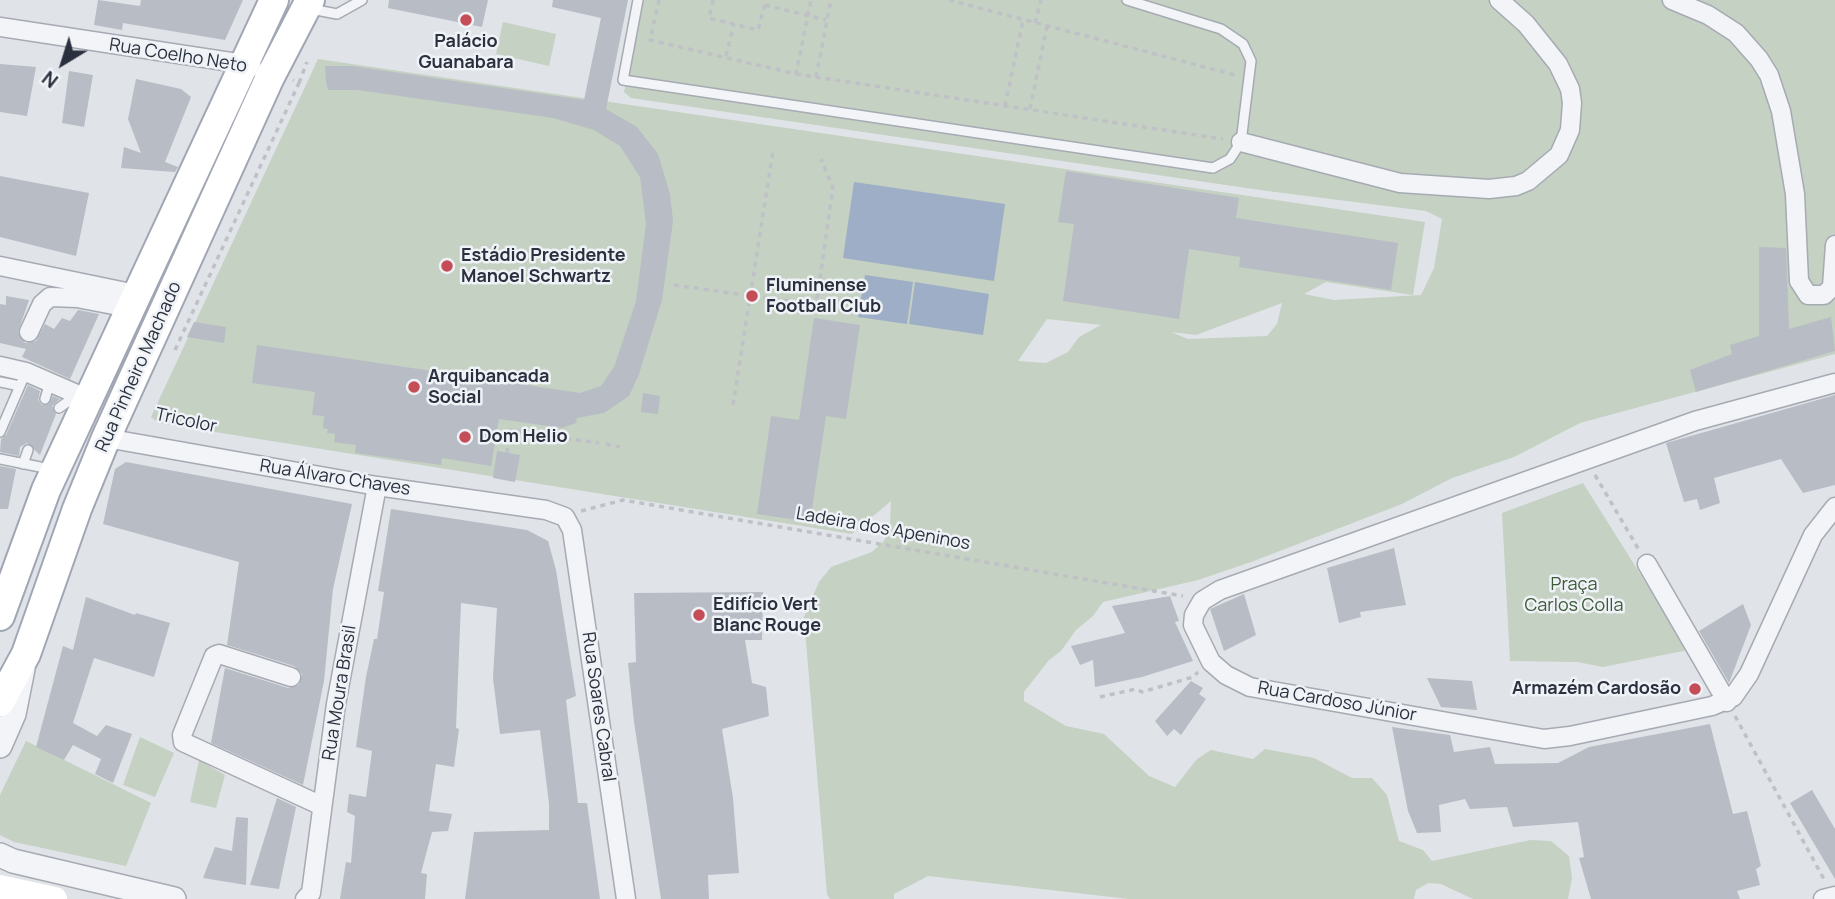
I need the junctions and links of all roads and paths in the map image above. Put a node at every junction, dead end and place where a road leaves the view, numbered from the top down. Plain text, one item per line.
1 (274, 0) edge
2 (362, 0) edge
3 (638, 0) edge
4 (659, 0) edge
5 (713, 0) edge
6 (811, 0) edge
7 (831, 0) edge
8 (949, 0) edge
9 (1041, 0) edge
10 (1127, 0) edge
11 (1499, 0) edge
12 (1672, 0) edge
13 (765, 2) edge
14 (308, 4) edge
15 (808, 15) junction
16 (827, 20) junction
17 (1023, 20) junction
18 (1035, 23) junction
19 (734, 24) junction
20 (1047, 26) junction
21 (0, 27) edge
22 (726, 56) junction
23 (244, 64) junction
24 (272, 74) junction
25 (796, 74) junction
26 (816, 77) junction
27 (1249, 79) junction
28 (1005, 106) junction
29 (1030, 110) junction
30 (1241, 142) junction
31 (773, 151) dead end
32 (821, 159) dead end
33 (1835, 245) edge
34 (0, 266) edge
35 (674, 285) dead end
36 (750, 296) junction
37 (133, 301) junction
38 (29, 332) dead end
39 (175, 350) dead end
40 (0, 366) edge
41 (23, 379) junction
42 (0, 382) edge
43 (1835, 383) edge
44 (83, 396) junction
45 (733, 405) dead end
46 (59, 408) dead end
47 (0, 432) edge
48 (106, 438) junction
49 (599, 443) dead end
50 (606, 444) dead end
51 (620, 447) dead end
52 (27, 450) dead end
53 (507, 453) dead end
54 (0, 459) edge
55 (1586, 459) junction
56 (23, 464) junction
57 (55, 471) junction
58 (377, 486) junction
59 (1835, 507) edge
60 (571, 510) junction
61 (1647, 564) joint
62 (1175, 594) dead end
63 (0, 616) edge
64 (26, 654) junction
65 (292, 677) dead end
66 (1193, 677) dead end
67 (1100, 696) dead end
68 (0, 702) edge
69 (1731, 709) junction
70 (0, 746) edge
71 (322, 806) junction
72 (0, 855) edge
73 (1825, 880) dead end
74 (0, 887) edge
75 (1835, 895) edge
76 (55, 899) edge
77 (174, 899) edge
78 (305, 899) edge
79 (626, 899) edge
80 (1823, 899) edge

1 - 23 main road, Rua Pinheiro Machado
2 - 14 lane
3 - 30 lane
4 - 22 path
5 - 19 path
6 - 15 path
7 - 16 path
8 - 17 path
9 - 18 path
10 - 27 lane
11 - 30 street
12 - 33 street
13 - 15 path
13 - 19 path
14 - 24 main road, Rua Pinheiro Machado
15 - 16 path
15 - 25 path
16 - 26 path
17 - 18 path
17 - 28 path
18 - 20 path
19 - 22 path
20 - 27 path
20 - 29 path
21 - 23 street, Rua Coelho Neto
22 - 25 path
23 - 24 street, Rua Coelho Neto
23 - 37 main road, Rua Pinheiro Machado
24 - 39 path
24 - 48 main road, Rua Pinheiro Machado
25 - 26 path
26 - 28 path
27 - 30 lane
28 - 29 path
29 - 30 path
31 - 36 path
32 - 36 path
34 - 37 street
35 - 36 path
36 - 45 path
37 - 38 street
37 - 44 main road, Rua Pinheiro Machado
40 - 41 street
41 - 42 lane
41 - 44 street
41 - 47 lane
43 - 55 street, Rua Cardoso Júnior
44 - 46 lane
44 - 57 main road, Rua Pinheiro Machado
48 - 58 street, Rua Álvaro Chaves
48 - 64 main road, Rua Pinheiro Machado
49 - 53 path
50 - 51 path
52 - 56 lane
54 - 56 lane
55 - 61 path
55 - 69 street, Rua Cardoso Júnior
56 - 57 lane
57 - 63 main road, Rua Pinheiro Machado
58 - 60 street, Rua Álvaro Chaves
58 - 71 street, Rua Moura Brasil
59 - 69 street
60 - 62 path, Ladeira dos Apeninos
60 - 79 street, Rua Soares Cabral
61 - 69 street
64 - 68 main road
64 - 70 street, Rua Pinheiro Machado
65 - 71 street
66 - 67 path
69 - 73 path
71 - 78 street, Rua Moura Brasil
72 - 77 street
74 - 76 main road
75 - 80 street

